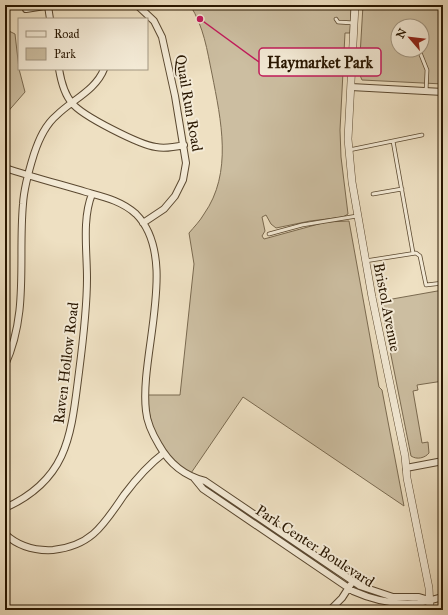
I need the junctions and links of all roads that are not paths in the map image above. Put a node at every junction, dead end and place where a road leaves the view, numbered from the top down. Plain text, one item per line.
1 (49, 5) edge
2 (137, 5) edge
3 (355, 5) edge
4 (26, 9) dead end
5 (50, 18) edge
6 (336, 19) dead end
7 (354, 23) junction
8 (422, 58) edge
9 (59, 70) edge
10 (104, 70) edge
11 (351, 87) junction
12 (426, 92) junction
13 (443, 92) edge
14 (71, 102) junction
15 (422, 135) dead end
16 (393, 141) junction
17 (184, 145) junction
18 (348, 150) junction
19 (5, 168) edge
20 (28, 174) junction
21 (402, 189) junction
22 (92, 194) junction
23 (373, 194) dead end
24 (357, 216) junction
25 (143, 224) junction
26 (269, 234) dead end
27 (413, 253) junction
28 (365, 261) junction
29 (443, 283) edge
30 (5, 365) edge
31 (164, 453) junction
32 (443, 461) edge
33 (406, 468) junction
34 (194, 478) junction
35 (5, 508) edge
36 (5, 534) edge
37 (353, 581) junction
38 (349, 587) junction
39 (443, 597) edge
40 (428, 600) junction
41 (330, 610) edge
42 (430, 610) edge

1 - 4 street
1 - 5 street
2 - 17 street, Quail Run Road
3 - 7 street, Bristol Avenue
6 - 7 lane
7 - 11 street, Bristol Avenue
8 - 12 lane
9 - 14 street
10 - 14 street
11 - 12 street
11 - 18 street, Bristol Avenue
12 - 13 street
14 - 17 street
14 - 20 street
15 - 16 lane
16 - 18 lane
16 - 21 lane
17 - 25 street, Quail Run Road
18 - 24 street, Bristol Avenue
19 - 20 street, Park Center Boulevard
20 - 22 street, Park Center Boulevard
20 - 30 street
21 - 23 lane
21 - 27 lane
22 - 25 street, Park Center Boulevard
22 - 35 street, Raven Hollow Road
24 - 26 lane
24 - 28 street, Bristol Avenue
25 - 31 street, Park Center Boulevard
27 - 28 lane
27 - 29 lane
28 - 33 street, Bristol Avenue
31 - 34 street, Park Center Boulevard
31 - 36 street
32 - 33 street
33 - 40 street, Bristol Avenue
34 - 37 street, Park Center Boulevard
34 - 38 street, Park Center Boulevard
37 - 38 street
37 - 40 street, Park Center Boulevard
38 - 40 street, Park Center Boulevard
38 - 41 street
39 - 40 street
40 - 42 street, Bristol Avenue

